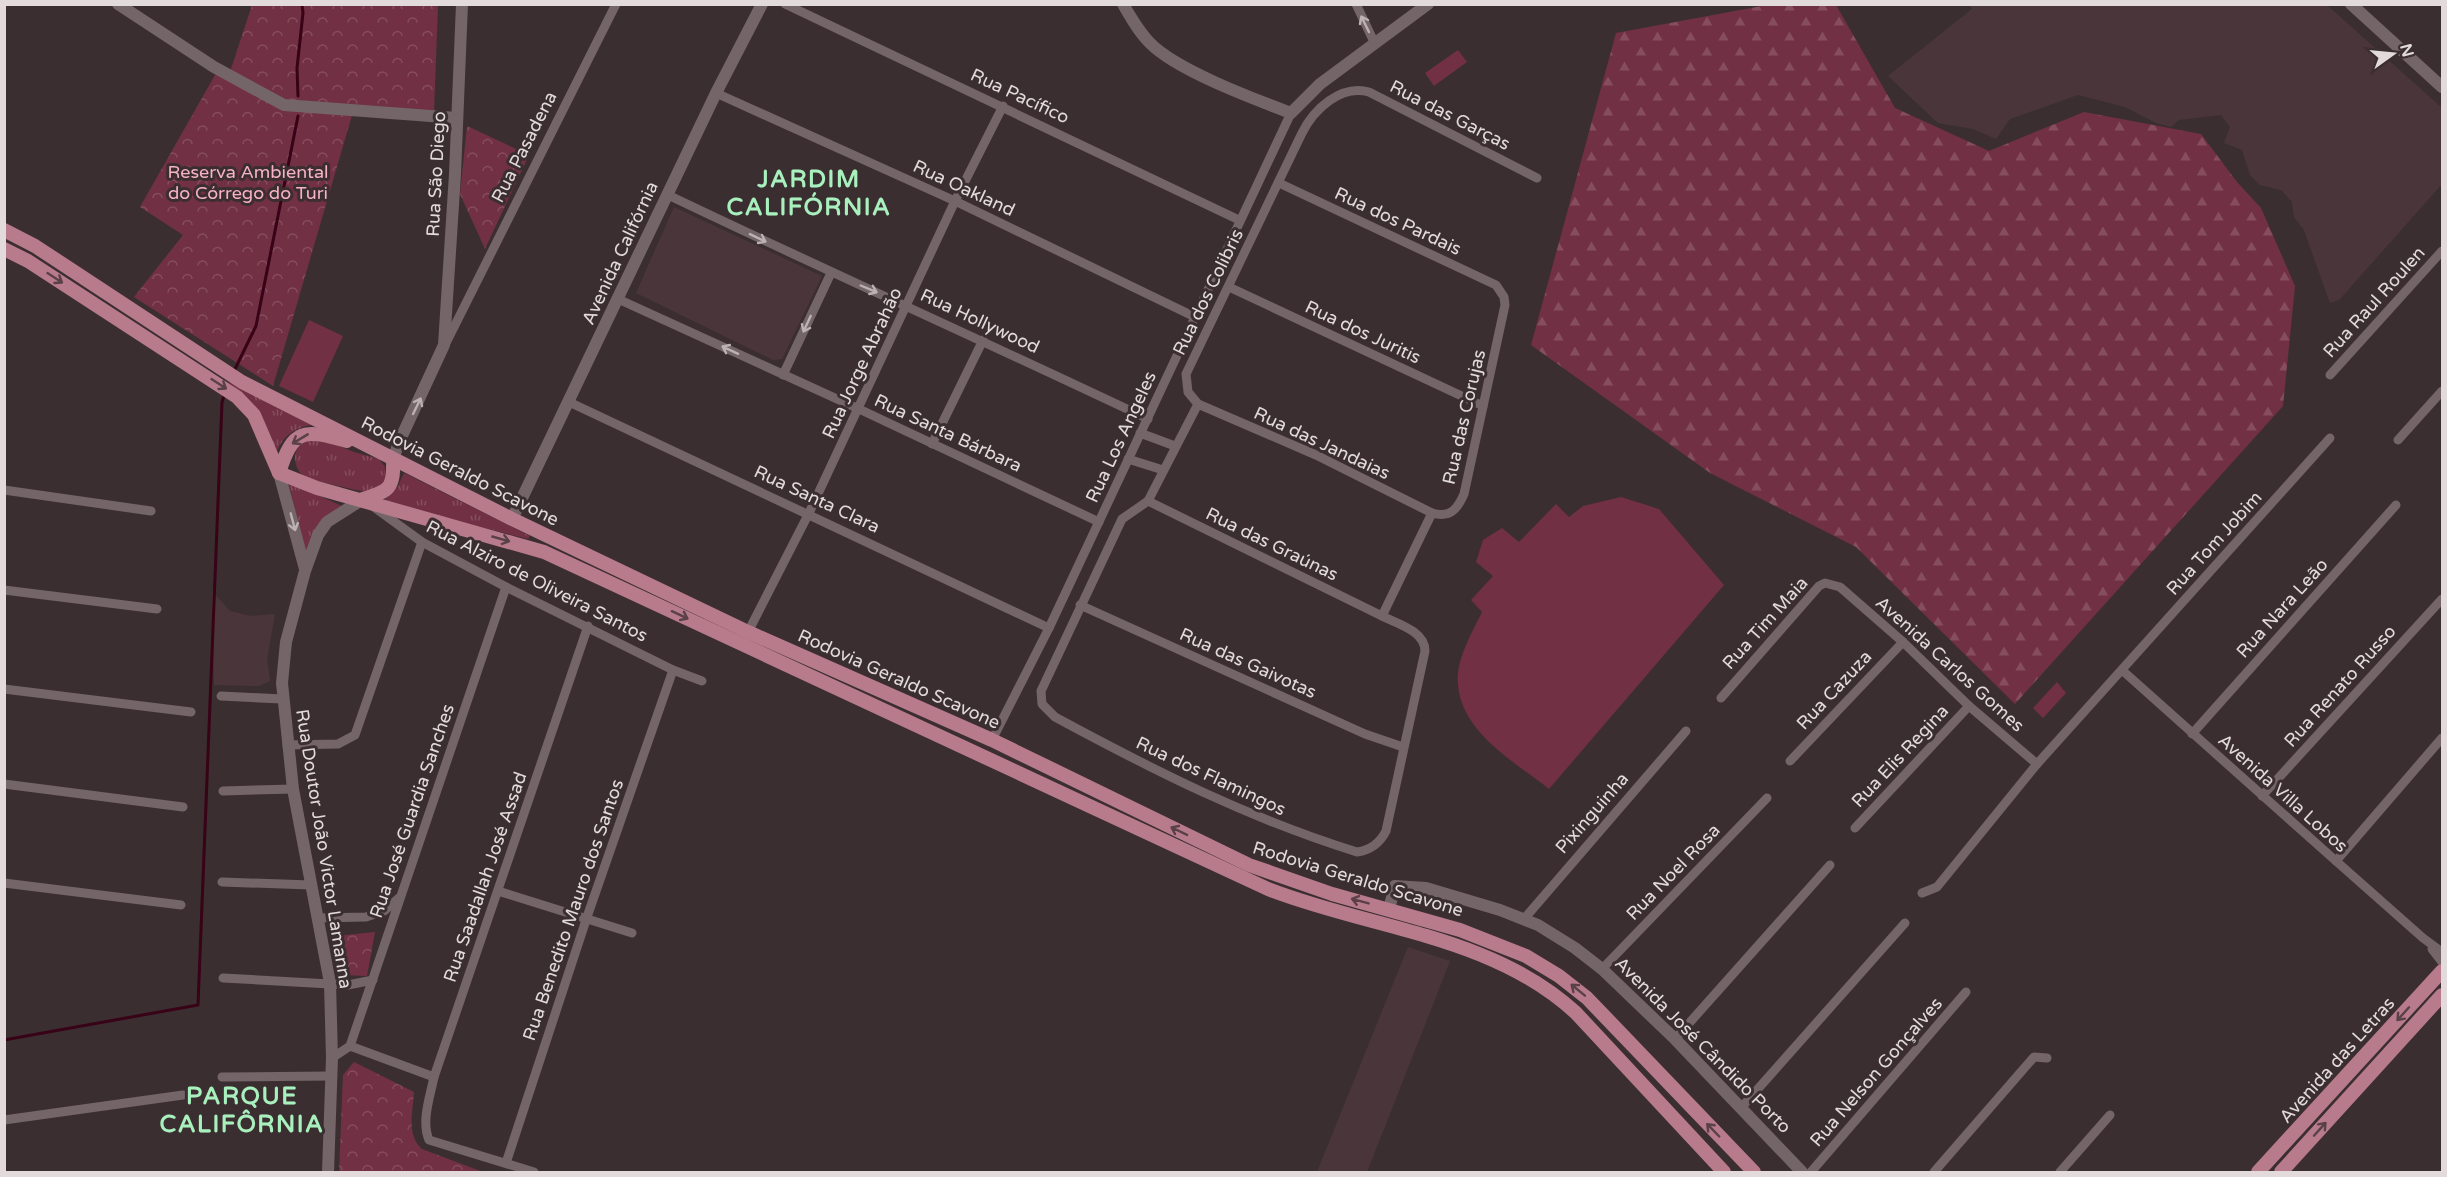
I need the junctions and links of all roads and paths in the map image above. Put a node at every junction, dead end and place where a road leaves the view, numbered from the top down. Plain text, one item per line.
1 (118, 4) edge
2 (462, 4) edge
3 (616, 4) edge
4 (762, 4) edge
5 (785, 4) edge
6 (1124, 4) edge
7 (1356, 4) edge
8 (1428, 4) edge
9 (2351, 4) edge
10 (1375, 44) junction
11 (2442, 87) edge
12 (1346, 92) joint
13 (716, 93) junction
14 (1003, 106) junction
15 (1291, 113) junction
16 (457, 118) junction
17 (1537, 178) dead end
18 (1279, 183) junction
19 (668, 195) junction
20 (955, 201) junction
21 (1239, 220) junction
22 (4, 230) edge
23 (4, 249) edge
24 (2442, 251) edge
25 (831, 273) junction
26 (1228, 287) junction
27 (1501, 291) joint
28 (618, 299) junction
29 (447, 300) junction
30 (908, 305) junction
31 (464, 307) junction
32 (1195, 317) junction
33 (983, 340) junction
34 (444, 345) junction
35 (783, 375) junction
36 (2330, 375) dead end
37 (2442, 391) edge
38 (569, 402) junction
39 (1198, 404) junction
40 (1484, 406) junction
41 (859, 409) junction
42 (1148, 419) junction
43 (1140, 433) junction
44 (2330, 438) dead end
45 (2398, 440) dead end
46 (932, 444) junction
47 (1175, 446) junction
48 (375, 449) junction
49 (393, 459) junction
50 (1128, 459) junction
51 (1163, 470) junction
52 (279, 473) junction
53 (4, 490) edge
54 (363, 499) junction
55 (1148, 501) junction
56 (2396, 505) dead end
57 (151, 511) dead end
58 (809, 513) junction
59 (1432, 513) junction
60 (512, 519) junction
61 (1099, 522) junction
62 (422, 542) junction
63 (305, 571) junction
64 (506, 587) junction
65 (1840, 587) joint
66 (4, 590) edge
67 (2442, 599) edge
68 (1080, 605) junction
69 (157, 609) dead end
70 (1382, 616) junction
71 (588, 626) junction
72 (1049, 628) junction
73 (748, 632) junction
74 (1903, 642) junction
75 (673, 670) junction
76 (2123, 671) junction
77 (702, 681) dead end
78 (4, 689) edge
79 (221, 696) dead end
80 (1721, 698) dead end
81 (282, 699) junction
82 (1969, 706) junction
83 (191, 712) dead end
84 (1686, 731) dead end
85 (2192, 734) junction
86 (2442, 738) edge
87 (992, 740) junction
88 (287, 744) junction
89 (1403, 747) junction
90 (1790, 761) dead end
91 (2037, 764) junction
92 (4, 784) edge
93 (293, 789) junction
94 (223, 791) dead end
95 (2262, 796) junction
96 (1767, 798) dead end
97 (183, 807) dead end
98 (1856, 828) dead end
99 (2336, 861) junction
100 (1830, 865) dead end
101 (222, 882) dead end
102 (4, 883) edge
103 (311, 885) junction
104 (498, 891) junction
105 (1922, 893) dead end
106 (399, 898) junction
107 (181, 905) dead end
108 (1389, 909) junction
109 (587, 917) junction
110 (318, 918) junction
111 (1524, 919) junction
112 (1905, 923) dead end
113 (632, 933) dead end
114 (2423, 938) junction
115 (2442, 952) edge
116 (2442, 962) edge
117 (1602, 969) junction
118 (2442, 971) edge
119 (223, 978) dead end
120 (373, 980) junction
121 (330, 983) junction
122 (1966, 992) dead end
123 (2442, 995) edge
124 (1675, 1039) junction
125 (350, 1046) junction
126 (332, 1058) junction
127 (2047, 1058) dead end
128 (331, 1076) junction
129 (222, 1077) dead end
130 (434, 1077) junction
131 (183, 1095) dead end
132 (1741, 1108) junction
133 (2110, 1115) dead end
134 (4, 1120) edge
135 (506, 1162) junction
136 (328, 1173) edge
137 (534, 1173) edge
138 (1724, 1173) edge
139 (1754, 1173) edge
140 (1802, 1173) edge
141 (1811, 1173) edge
142 (1934, 1173) edge
143 (2060, 1173) edge
144 (2258, 1173) edge
145 (2281, 1173) edge

1 - 16 street
2 - 16 street, Rua São Diego
3 - 31 street, Rua Pasadena
4 - 13 street, Avenida Califórnia
5 - 14 street, Rua Pacífico
6 - 15 street
10 -> 7 street
8 - 10 street
9 - 11 street
10 - 15 street
12 - 17 street, Rua das Garças
12 - 18 street, Rua dos Colibris
13 - 19 street, Avenida Califórnia
13 - 20 street, Rua Oakland
14 - 20 street, Rua Jorge Abrahão
14 - 21 street, Rua Pacífico
15 - 21 street, Rua Los Angeles
16 - 29 street, Rua São Diego
18 - 26 street, Rua dos Colibris
18 - 27 street, Rua dos Pardais
19 -> 25 street, Rua Hollywood
19 - 28 street, Avenida Califórnia
20 - 30 street, Rua Jorge Abrahão
20 - 32 street, Rua Oakland
21 - 32 street, Rua Los Angeles
22 - 48 main road, Rodovia Geraldo Scavone
23 -> 52 main road
24 - 36 street, Rua Raul Roulen
25 -> 30 street, Rua Hollywood
25 -> 35 street
26 - 39 street, Rua dos Colibris
26 - 40 street, Rua dos Juritis
27 - 40 street, Rua das Corujas
35 -> 28 street, Rua Santa Bárbara
28 - 38 street, Avenida Califórnia
29 - 31 street
29 - 34 street, Rua São Diego
30 - 33 street, Rua Hollywood
30 - 41 street, Rua Jorge Abrahão
31 - 34 street, Rua Pasadena
32 - 42 street, Rua Los Angeles
33 - 42 street, Rua Hollywood
33 - 46 street
49 -> 34 street, Rua Pasadena
35 - 41 street, Rua Santa Bárbara
37 - 45 street
38 - 58 street, Rua Santa Clara
38 - 60 street, Avenida Califórnia
39 - 47 street
39 - 59 street, Rua das Jandaias
40 - 59 street, Rua das Corujas
41 - 46 street, Rua Santa Bárbara
41 - 58 street, Rua Jorge Abrahão
42 - 43 street, Rua Los Angeles
43 - 47 street
43 - 50 street, Rua Los Angeles
44 - 76 street, Rua Tom Jobim
46 - 61 street, Rua Santa Bárbara
47 - 51 street
48 - 49 main road, Rodovia Geraldo Scavone
48 -> 52 main road
49 - 54 main road
49 - 60 main road, Rodovia Geraldo Scavone
50 - 51 street
50 - 61 street, Rua Los Angeles
51 - 55 street
52 - 54 main road, Rodovia Geraldo Scavone
52 -> 63 street, Rua Doutor João Victor Lamanna
53 - 57 street
54 - 62 street, Rua Alziro de Oliveira Santos
54 - 63 street, Rua Doutor João Victor Lamanna
54 -> 138 main road, Rodovia Geraldo Scavone
55 - 68 street
55 - 70 street, Rua das Graúnas
56 - 85 street, Rua Nara Leão
58 - 72 street, Rua Santa Clara
58 - 73 street, Rua Jorge Abrahão
59 - 70 street
60 - 73 main road, Rodovia Geraldo Scavone
61 - 72 street, Rua Los Angeles
62 - 64 street, Rua Alziro de Oliveira Santos
62 - 88 street
63 - 81 street, Rua Doutor João Victor Lamanna
64 - 71 street, Rua Alziro de Oliveira Santos
64 - 106 street, Rua José Guardia Sanches
65 - 74 street, Avenida Carlos Gomes
65 - 80 street, Rua Tim Maia
66 - 69 street
67 - 95 street, Rua Renato Russo
68 - 89 street, Rua das Gaivotas
68 - 89 street, Rua dos Flamingos
70 - 89 street
71 - 75 street, Rua Alziro de Oliveira Santos
71 - 104 street, Rua Saadallah José Assad
72 - 87 street, Rua Los Angeles
73 - 87 main road, Rodovia Geraldo Scavone
74 - 82 street, Avenida Carlos Gomes
74 - 90 street, Rua Cazuza
75 - 77 street, Rua Alziro de Oliveira Santos
75 - 109 street, Rua Benedito Mauro dos Santos
76 - 85 street, Avenida Villa Lobos
76 - 91 street, Rua Tom Jobim
78 - 83 street
79 - 81 street
81 - 88 street, Rua Doutor João Victor Lamanna
82 - 91 street, Avenida Carlos Gomes
82 - 98 street, Rua Elis Regina
84 - 111 street, Pixinguinha
85 - 95 street, Avenida Villa Lobos
86 - 99 street
108 -> 87 main road, Rodovia Geraldo Scavone
88 - 93 street, Rua Doutor João Victor Lamanna
91 - 105 street, Rua Tom Jobim
92 - 97 street
93 - 94 street
93 - 103 street, Rua Doutor João Victor Lamanna
95 - 99 street, Avenida Villa Lobos
96 - 117 street, Rua Noel Rosa
99 - 114 street, Avenida Villa Lobos
100 - 124 street
101 - 103 street
102 - 107 street
103 - 110 street, Rua Doutor João Victor Lamanna
104 - 109 street
104 - 130 street, Rua Saadallah José Assad
106 - 110 street
106 - 120 street, Rua José Guardia Sanches
108 - 111 street, Avenida José Cândido Porto
139 -> 108 main road, Rodovia Geraldo Scavone
109 - 113 street
109 - 135 street, Rua Benedito Mauro dos Santos
110 - 121 street, Rua Doutor João Victor Lamanna
111 - 117 street, Avenida José Cândido Porto
112 - 132 street
114 - 115 street, Avenida Villa Lobos
114 - 116 street, Avenida Villa Lobos
117 - 124 street, Avenida José Cândido Porto
118 -> 144 main road, Avenida das Letras
119 - 121 street
120 - 121 street
120 - 125 street, Rua José Guardia Sanches
121 - 126 street, Rua Doutor João Victor Lamanna
122 - 141 street, Rua Nelson Gonçalves
145 -> 123 main road, Avenida das Letras
124 - 132 street, Avenida José Cândido Porto
125 - 126 street
125 - 130 street
126 - 128 street, Rua Doutor João Victor Lamanna
127 - 142 street
128 - 129 street
128 - 136 street, Rua Doutor João Victor Lamanna
130 - 135 street, Rua Saadallah José Assad
131 - 134 street
132 - 140 street, Avenida José Cândido Porto
133 - 143 street
135 - 137 street

